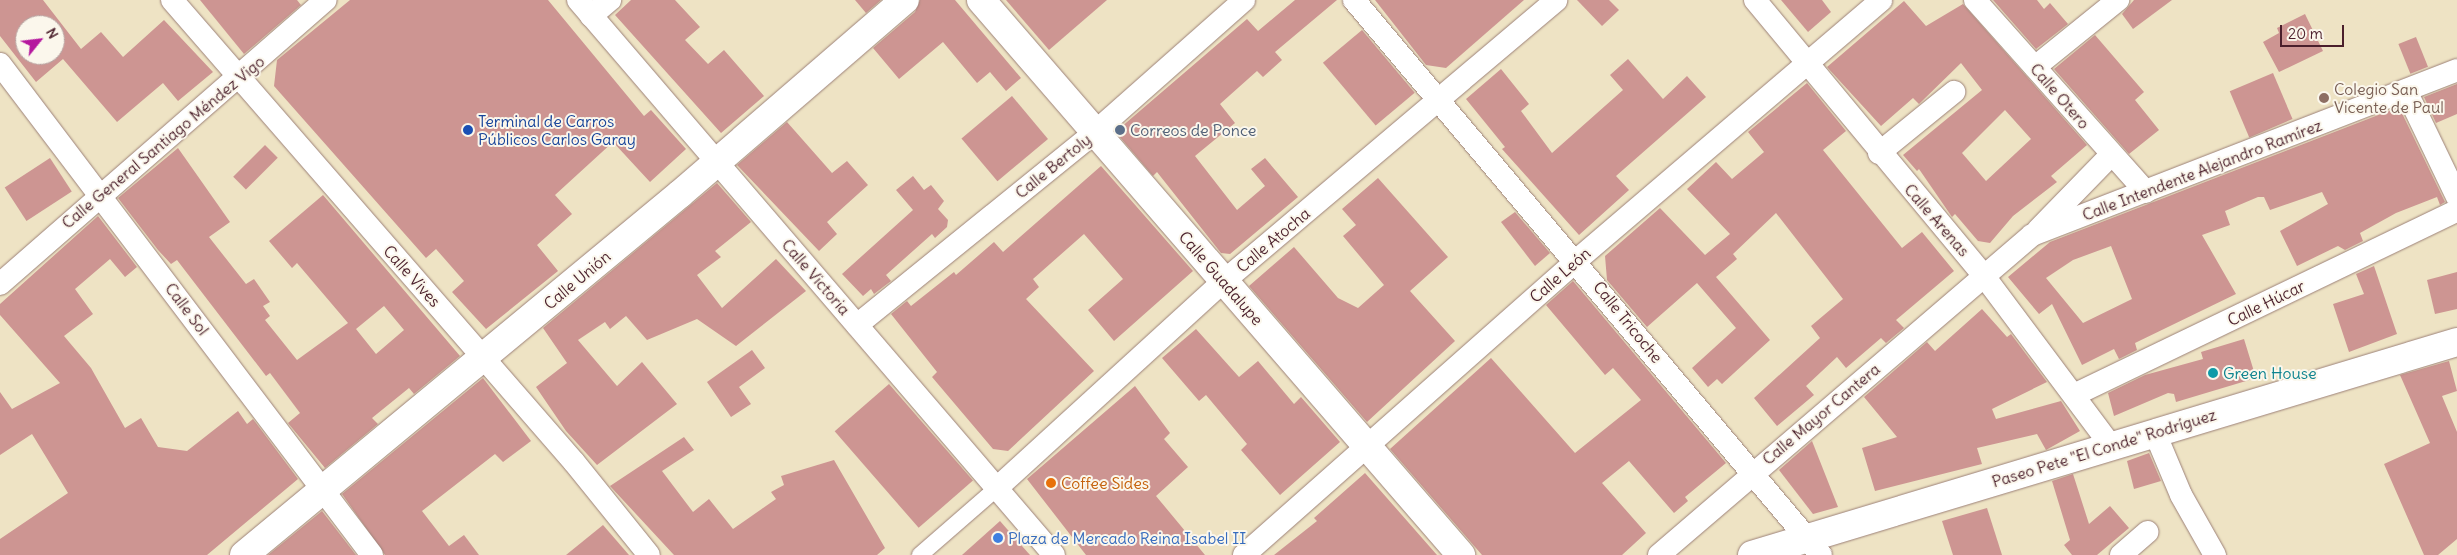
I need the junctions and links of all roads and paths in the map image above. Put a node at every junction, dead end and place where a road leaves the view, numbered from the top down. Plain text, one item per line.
1 (172, 0) edge
2 (326, 0) edge
3 (610, 0) edge
4 (905, 0) edge
5 (981, 0) edge
6 (1244, 0) edge
7 (1354, 0) edge
8 (1556, 0) edge
9 (1755, 0) edge
10 (1881, 0) edge
11 (1975, 0) edge
12 (2118, 0) edge
13 (584, 8) edge
14 (1807, 63) junction
15 (0, 64) edge
16 (2035, 67) junction
17 (2457, 70) edge
18 (240, 78) junction
19 (1954, 92) dead end
20 (2407, 93) junction
21 (1438, 100) junction
22 (1095, 132) junction
23 (1879, 153) junction
24 (2111, 155) junction
25 (716, 159) junction
26 (2146, 192) junction
27 (101, 193) junction
28 (2457, 197) edge
29 (2457, 210) edge
30 (2032, 235) junction
31 (1577, 260) junction
32 (1984, 276) junction
33 (1224, 281) junction
34 (0, 284) edge
35 (857, 325) junction
36 (2457, 342) edge
37 (484, 358) junction
38 (2074, 395) junction
39 (2155, 433) junction
40 (1367, 446) junction
41 (2111, 446) junction
42 (1752, 473) junction
43 (997, 488) junction
44 (322, 490) junction
45 (2147, 532) dead end
46 (1813, 546) edge
47 (244, 555) edge
48 (372, 555) edge
49 (649, 555) edge
50 (920, 555) edge
51 (1054, 555) edge
52 (1244, 555) edge
53 (1461, 555) edge
54 (1659, 555) edge
55 (1752, 555) edge
56 (2121, 555) edge
57 (2215, 555) edge

1 - 18 street, Calle Vives
2 - 18 street, Calle General Santiago Méndez Vigo
3 - 13 street
4 - 25 street, Calle Unión
5 - 22 street, Calle Guadalupe
6 - 22 street, Calle Bertoly
7 - 21 street, Calle Tricoche
8 - 21 street, Calle Atocha
9 - 14 street, Calle Arenas
10 - 14 street, Calle León
11 - 16 street, Calle Otero
12 - 16 street
13 - 25 street, Calle Victoria
14 - 23 street, Calle Arenas
14 - 31 street, Calle León
15 - 27 street, Calle Sol
16 - 24 street, Calle Otero
17 - 20 street, Calle Intendente Alejandro Ramírez
18 - 27 street, Calle General Santiago Méndez Vigo
18 - 37 street, Calle Vives
19 - 23 street
20 - 26 street, Calle Intendente Alejandro Ramírez
20 - 28 street
21 - 31 street, Calle Tricoche
21 - 33 street, Calle Atocha
22 - 33 street, Calle Guadalupe
22 - 35 street, Calle Bertoly
23 - 32 street, Calle Arenas
24 - 26 street, Calle Otero
24 - 30 street
25 - 35 street, Calle Victoria
25 - 37 street, Calle Unión
26 - 30 street, Calle Intendente Alejandro Ramírez
27 - 34 street, Calle General Santiago Méndez Vigo
27 - 44 street, Calle Sol
29 - 38 street, Calle Húcar
30 - 32 street, Calle Intendente Alejandro Ramírez
31 - 40 street, Calle León
31 - 42 street, Calle Tricoche
32 - 38 street, Calle Arenas
32 - 42 street, Calle Mayor Cantera
33 - 40 street, Calle Guadalupe
33 - 43 street, Calle Atocha
35 - 43 street, Calle Victoria
36 - 39 street, Paseo Pete "El Conde" Rodríguez
37 - 44 street, Calle Unión
37 - 49 street, Calle Vives
38 - 41 street, Calle Arenas
39 - 41 street, Paseo Pete "El Conde" Rodríguez
39 - 57 street
40 - 52 street, Calle León
40 - 53 street, Calle Guadalupe
41 - 46 street, Paseo Pete "El Conde" Rodríguez
42 - 46 street, Calle Tricoche
42 - 54 street, Calle Mayor Cantera
43 - 50 street
43 - 51 street, Calle Victoria
44 - 47 street, Calle Unión
44 - 48 street, Calle Sol
45 - 56 street
46 - 55 street, Paseo Pete "El Conde" Rodríguez

